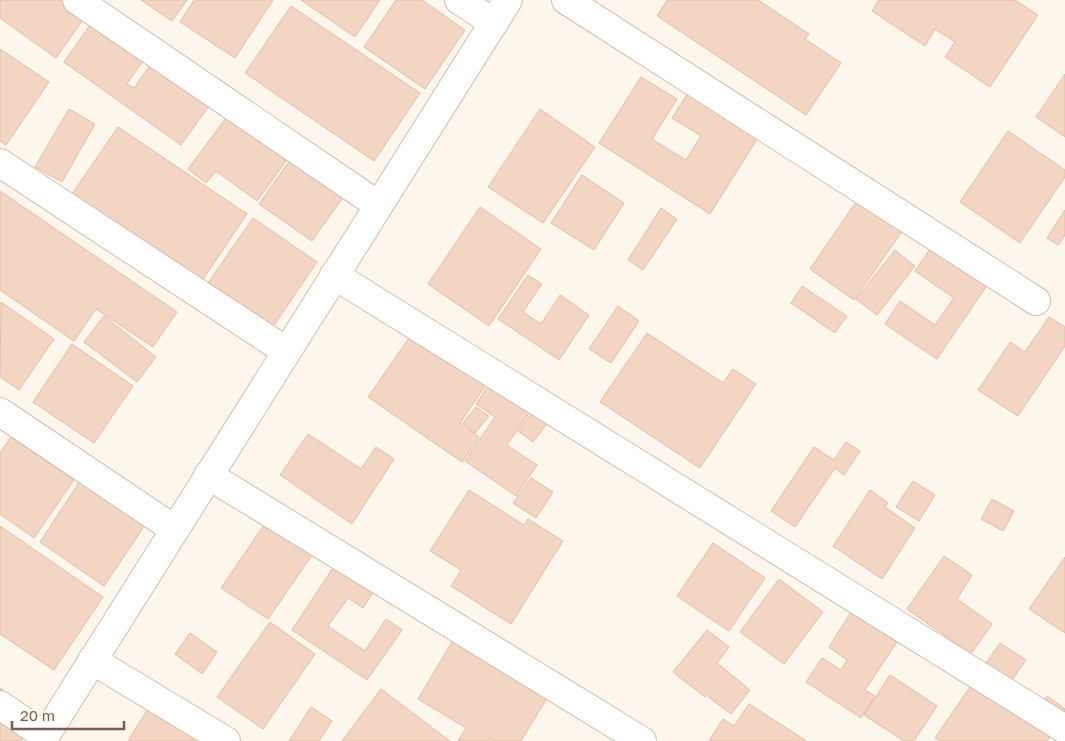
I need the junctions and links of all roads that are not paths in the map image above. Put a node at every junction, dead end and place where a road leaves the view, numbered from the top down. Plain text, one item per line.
1 (77, 0) edge
2 (459, 0) edge
3 (508, 0) edge
4 (566, 0) edge
5 (494, 23) junction
6 (0, 163) edge
7 (378, 205) junction
8 (334, 275) junction
9 (1036, 301) dead end
10 (286, 351) junction
11 (0, 412) edge
12 (208, 475) junction
13 (174, 529) junction
14 (92, 660) junction
15 (0, 705) edge
16 (1065, 729) edge
17 (43, 738) edge
18 (226, 741) edge
19 (642, 741) edge

1 - 7 street
2 - 5 street
3 - 5 street
4 - 9 street
5 - 7 street
6 - 10 street
7 - 8 street
8 - 10 street
8 - 16 street
10 - 12 street
11 - 13 street
12 - 13 street
12 - 19 street
13 - 14 street
14 - 17 street
14 - 18 street
15 - 17 street

